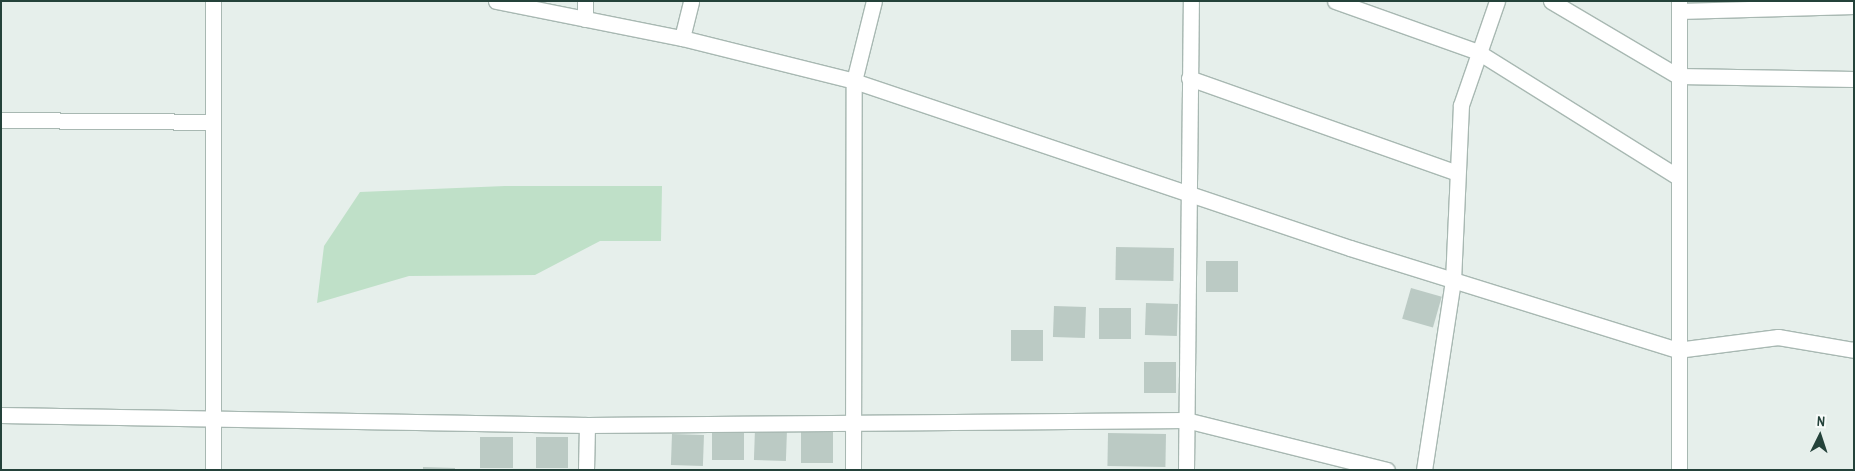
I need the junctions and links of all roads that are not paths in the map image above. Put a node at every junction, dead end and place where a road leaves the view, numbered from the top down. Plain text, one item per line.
1 (213, 1) edge
2 (496, 1) edge
3 (585, 1) edge
4 (692, 1) edge
5 (874, 1) edge
6 (1191, 1) edge
7 (1335, 1) edge
8 (1497, 1) edge
9 (1551, 1) edge
10 (1679, 6) edge
11 (1854, 6) edge
12 (585, 19) junction
13 (682, 38) junction
14 (1478, 52) junction
15 (1678, 76) junction
16 (1189, 78) junction
17 (1854, 79) edge
18 (854, 81) junction
19 (1, 120) edge
20 (212, 122) junction
21 (1457, 173) junction
22 (1678, 177) junction
23 (1186, 189) junction
24 (1453, 282) junction
25 (1677, 350) junction
26 (1854, 350) edge
27 (1, 415) edge
28 (213, 416) junction
29 (1186, 420) junction
30 (854, 421) junction
31 (587, 425) junction
32 (213, 470) edge
33 (586, 470) edge
34 (853, 470) edge
35 (1186, 470) edge
36 (1387, 470) edge
37 (1424, 470) edge
38 (1679, 470) edge

1 - 20 street
2 - 12 street
3 - 12 street
4 - 13 street
5 - 18 street
6 - 16 street
7 - 14 street
8 - 14 street
9 - 15 street
10 - 11 street
10 - 15 street
12 - 13 street
13 - 18 street
14 - 21 street
14 - 22 street
15 - 17 street
15 - 22 street
16 - 21 street
16 - 23 street
18 - 23 street
18 - 30 street
19 - 20 street
20 - 28 street
21 - 24 street
22 - 25 street
23 - 24 street
23 - 29 street
24 - 25 street
24 - 37 street
25 - 26 street
25 - 38 street
27 - 28 street
28 - 31 street
28 - 32 street
29 - 30 street
29 - 35 street
29 - 36 street
30 - 31 street
30 - 34 street
31 - 33 street

